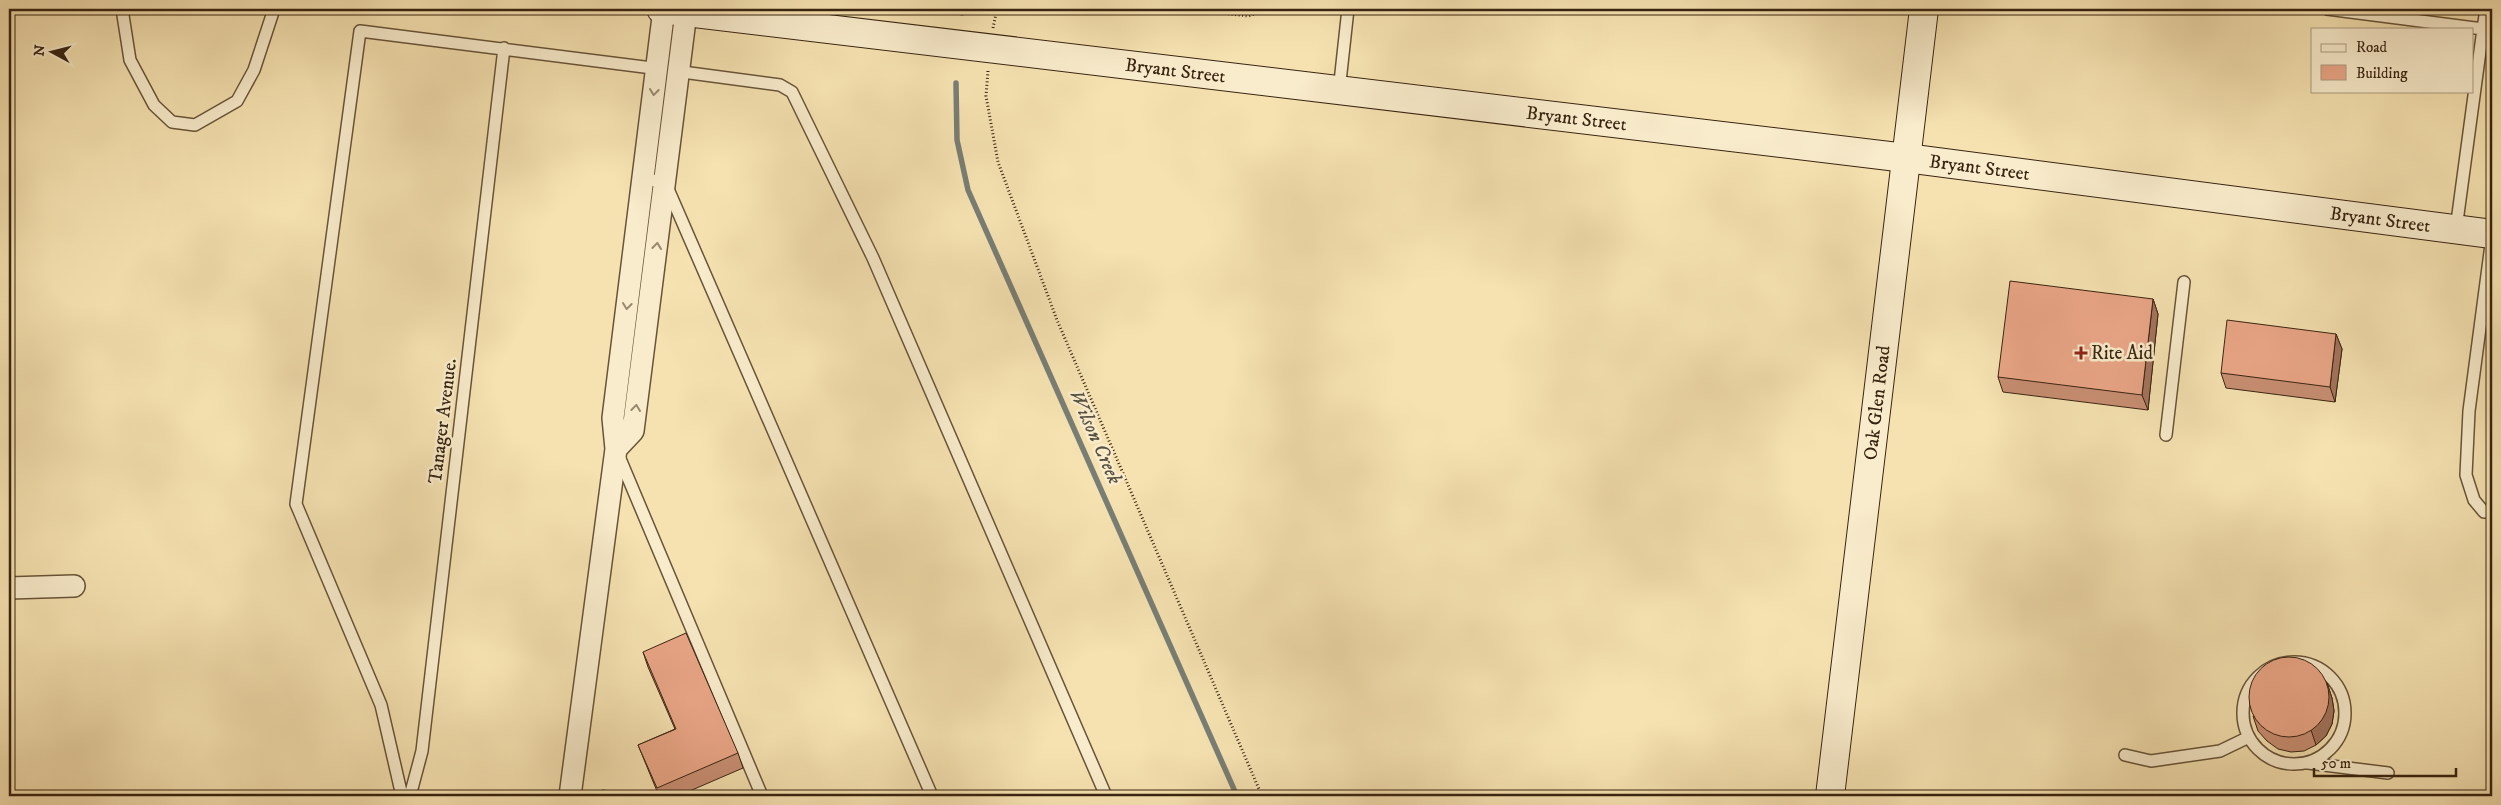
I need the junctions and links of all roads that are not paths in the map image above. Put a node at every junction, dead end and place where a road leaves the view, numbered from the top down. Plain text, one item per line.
1 (122, 9) edge
2 (274, 9) edge
3 (1348, 9) edge
4 (1924, 9) edge
5 (2327, 9) edge
6 (2486, 9) edge
7 (670, 10) edge
8 (2483, 29) junction
9 (504, 48) junction
10 (657, 69) junction
11 (678, 72) junction
12 (1339, 91) junction
13 (1906, 158) junction
14 (644, 179) junction
15 (665, 182) junction
16 (2456, 229) junction
17 (2492, 235) edge
18 (2184, 282) dead end
19 (2166, 435) dead end
20 (616, 449) junction
21 (2492, 512) edge
22 (74, 586) dead end
23 (9, 588) edge
24 (2249, 737) junction
25 (2125, 756) dead end
26 (2305, 763) junction
27 (2388, 773) dead end
28 (402, 796) edge
29 (410, 796) edge
30 (570, 796) edge
31 (762, 796) edge
32 (932, 796) edge
33 (1106, 796) edge
34 (1830, 796) edge

1 - 2 lane
3 - 12 lane
4 - 13 main road, Oak Glen Road
5 - 8 lane
6 - 8 lane
7 - 10 street
7 - 11 street
7 - 12 main road, Bryant Street
8 - 16 lane
9 - 10 lane
9 - 28 lane
9 - 29 lane, Tanager Avenue.
10 - 11 lane
10 -> 14 street
11 - 15 street
11 - 33 lane
12 - 13 main road, Bryant Street
13 - 16 main road, Bryant Street
13 - 34 main road, Oak Glen Road
14 - 15 lane
14 -> 20 street
20 -> 15 street
15 - 32 lane
16 - 17 main road, Bryant Street
17 - 21 lane
18 - 19 lane
20 - 30 street
20 - 31 lane
22 - 23 street
24 - 25 lane
24 - 26 lane
24 - 26 lane
26 - 27 lane

